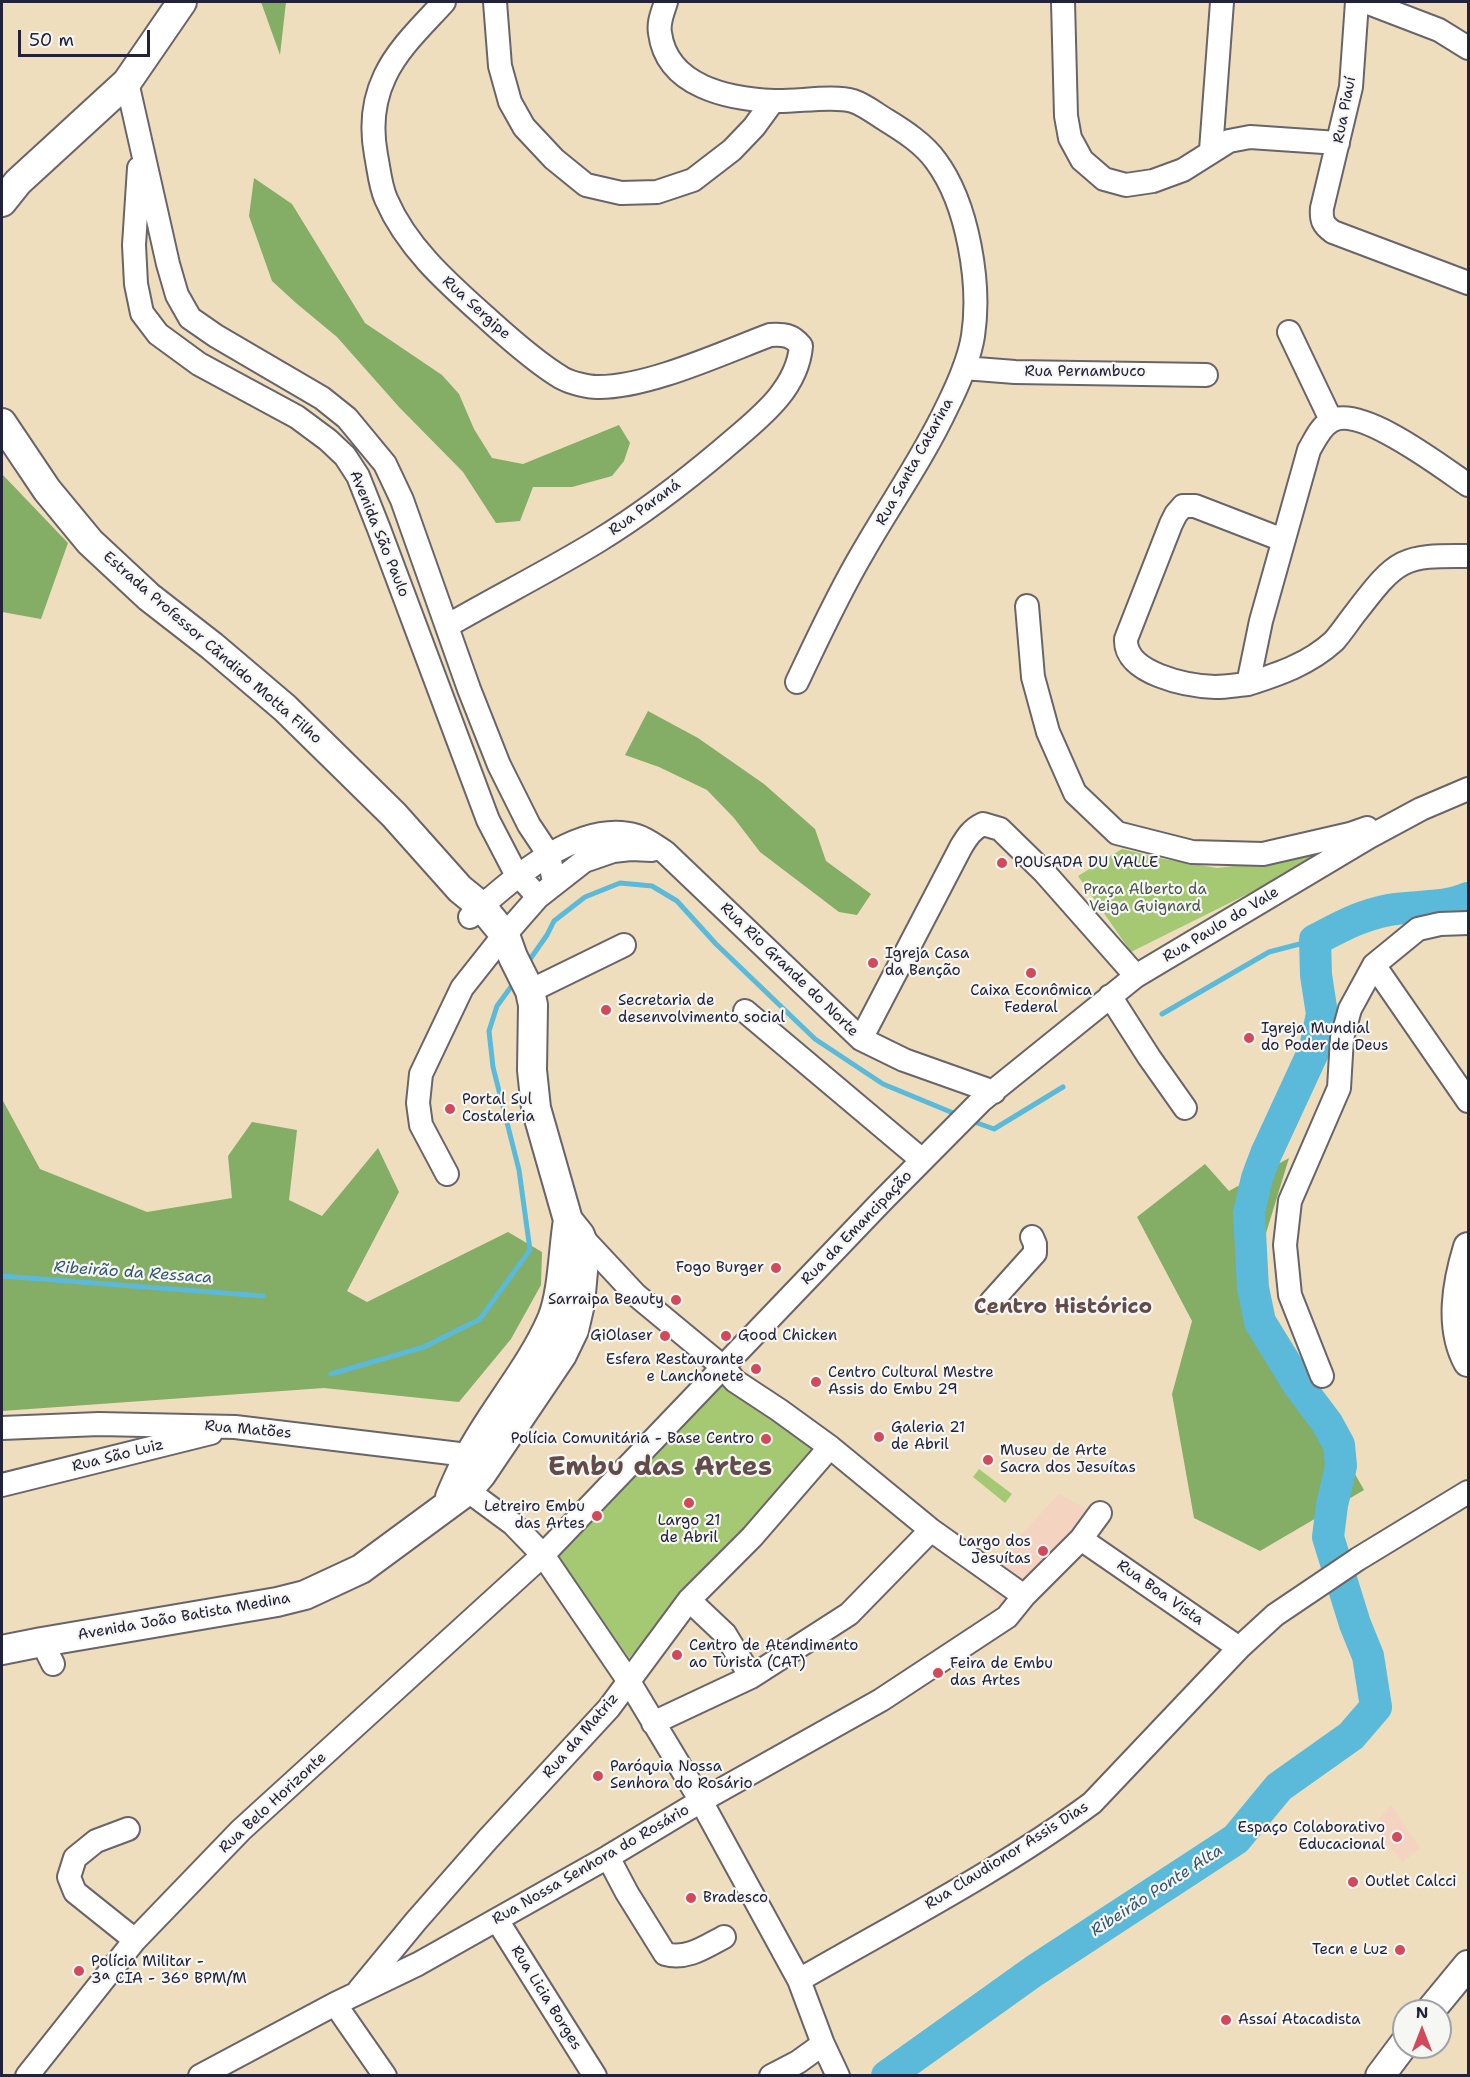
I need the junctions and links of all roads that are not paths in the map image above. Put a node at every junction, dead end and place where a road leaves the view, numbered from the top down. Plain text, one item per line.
1 (182, 2) edge
2 (444, 2) edge
3 (495, 2) edge
4 (666, 2) edge
5 (1063, 2) edge
6 (1222, 2) edge
7 (1357, 2) edge
8 (1366, 2) edge
9 (1468, 48) edge
10 (127, 82) junction
11 (773, 101) junction
12 (141, 143) junction
13 (1338, 143) junction
14 (1211, 150) junction
15 (2, 202) edge
16 (1468, 283) edge
17 (1289, 332) dead end
18 (801, 346) joint
19 (964, 368) junction
20 (1206, 375) dead end
21 (1331, 420) junction
22 (2, 423) edge
23 (1468, 485) edge
24 (1283, 540) junction
25 (1468, 556) edge
26 (1027, 606) dead end
27 (447, 626) junction
28 (797, 682) dead end
29 (1248, 684) junction
30 (1468, 789) edge
31 (1421, 809) junction
32 (665, 852) junction
33 (549, 855) junction
34 (519, 877) junction
35 (546, 890) junction
36 (470, 904) junction
37 (1468, 923) edge
38 (624, 945) dead end
39 (514, 961) junction
40 (1374, 965) junction
41 (1136, 976) junction
42 (1110, 996) junction
43 (745, 1011) dead end
44 (861, 1039) junction
45 (987, 1096) junction
46 (1468, 1101) edge
47 (1185, 1108) dead end
48 (922, 1160) junction
49 (447, 1174) dead end
50 (574, 1227) junction
51 (1032, 1237) dead end
52 (1468, 1248) edge
53 (991, 1302) dead end
54 (1468, 1362) edge
55 (723, 1367) junction
56 (1322, 1376) dead end
57 (236, 1427) junction
58 (2, 1428) edge
59 (830, 1447) junction
60 (468, 1484) junction
61 (2, 1485) edge
62 (1468, 1492) edge
63 (1100, 1513) dead end
64 (931, 1530) junction
65 (1081, 1539) junction
66 (543, 1555) junction
67 (1024, 1596) junction
68 (689, 1600) junction
69 (1239, 1648) junction
70 (2, 1650) edge
71 (751, 1677) junction
72 (628, 1680) junction
73 (653, 1723) junction
74 (700, 1801) junction
75 (128, 1829) dead end
76 (608, 1857) junction
77 (497, 1920) junction
78 (724, 1937) dead end
79 (135, 1940) junction
80 (1468, 1965) edge
81 (799, 1980) junction
82 (1440, 1999) edge
83 (345, 2000) junction
84 (823, 2044) junction
85 (1393, 2059) edge
86 (793, 2069) edge
87 (27, 2076) edge
88 (200, 2076) edge
89 (385, 2076) edge
90 (595, 2076) edge
91 (771, 2076) edge
92 (838, 2076) edge
93 (1380, 2076) edge

1 - 10 main road
2 - 18 street, Rua Sergipe
3 - 11 street
4 - 11 street, Rua Santa Catarina
5 - 14 street
6 - 14 street
7 - 13 street, Rua Piauí
8 - 9 street
10 - 12 street, Avenida São Paulo
10 - 15 main road
11 - 19 street, Rua Santa Catarina
12 - 27 street, Avenida São Paulo
12 - 34 street, Avenida São Paulo
13 - 14 street
13 - 16 street, Rua Piauí
17 - 21 street
18 - 27 street, Rua Paraná
19 - 20 street, Rua Pernambuco
19 - 28 street, Rua Santa Catarina
21 - 23 street
21 - 24 street
22 - 36 main road, Estrada Professor Cãndido Motta Filho
24 - 29 street
24 - 29 street
25 - 29 street
26 - 31 street
27 - 33 street, Avenida São Paulo
30 - 31 street, Rua Paulo do Vale
31 - 41 street, Rua Paulo do Vale
32 - 33 street, Rua Rio Grande do Norte
32 - 35 street
32 - 44 street, Rua Rio Grande do Norte
33 - 34 street, Rua Rio Grande do Norte
33 - 35 street, Avenida São Paulo
34 - 35 street, Avenida São Paulo
34 - 36 street, Rua Rio Grande do Norte
35 - 39 street
36 - 39 main road, Estrada Professor Cãndido Motta Filho
37 - 40 street
38 - 39 street
39 - 49 street
39 - 50 main road, Avenida João Batista Medina
40 - 46 street
40 - 56 street
41 - 42 street, Rua Paulo do Vale
41 - 44 street
42 - 45 street, Rua Paulo do Vale
42 - 47 street
43 - 48 street
44 - 45 street, Rua Rio Grande do Norte
45 - 48 street, Rua da Emancipação
48 - 55 street, Rua da Emancipação
50 - 55 street
50 - 60 main road, Avenida João Batista Medina
51 - 53 street
52 - 54 main road
55 - 59 street
55 - 66 street, Rua da Emancipação
57 - 58 street, Rua Matões
57 - 60 street, Rua Matões
57 - 61 street, Rua São Luiz
59 - 64 street
59 - 68 street, Rua da Matriz
60 - 66 street
60 - 70 main road, Avenida João Batista Medina
62 - 69 street, Rua Claudionor Assis Dias
63 - 65 street, Rua Nossa Senhora do Rosário
64 - 67 street
64 - 71 street
65 - 67 street, Rua Nossa Senhora do Rosário
65 - 69 street, Rua Boa Vista
66 - 72 street
66 - 79 street, Rua Belo Horizonte
67 - 74 street, Rua Nossa Senhora do Rosário
68 - 71 street
68 - 72 street, Rua da Matriz
69 - 81 street, Rua Claudionor Assis Dias
71 - 73 street
72 - 73 street
72 - 83 street, Rua da Matriz
73 - 74 street
74 - 76 street, Rua Nossa Senhora do Rosário
74 - 81 street
75 - 79 street
76 - 77 street, Rua Nossa Senhora do Rosário
76 - 78 street
77 - 83 street, Rua Nossa Senhora do Rosário
77 - 90 street, Rua Licia Borges
79 - 87 street, Rua Belo Horizonte
80 - 82 main road
81 - 84 street
83 - 88 street, Rua Nossa Senhora do Rosário
83 - 89 street
84 - 86 street
84 - 92 street
85 - 93 main road
86 - 91 street

